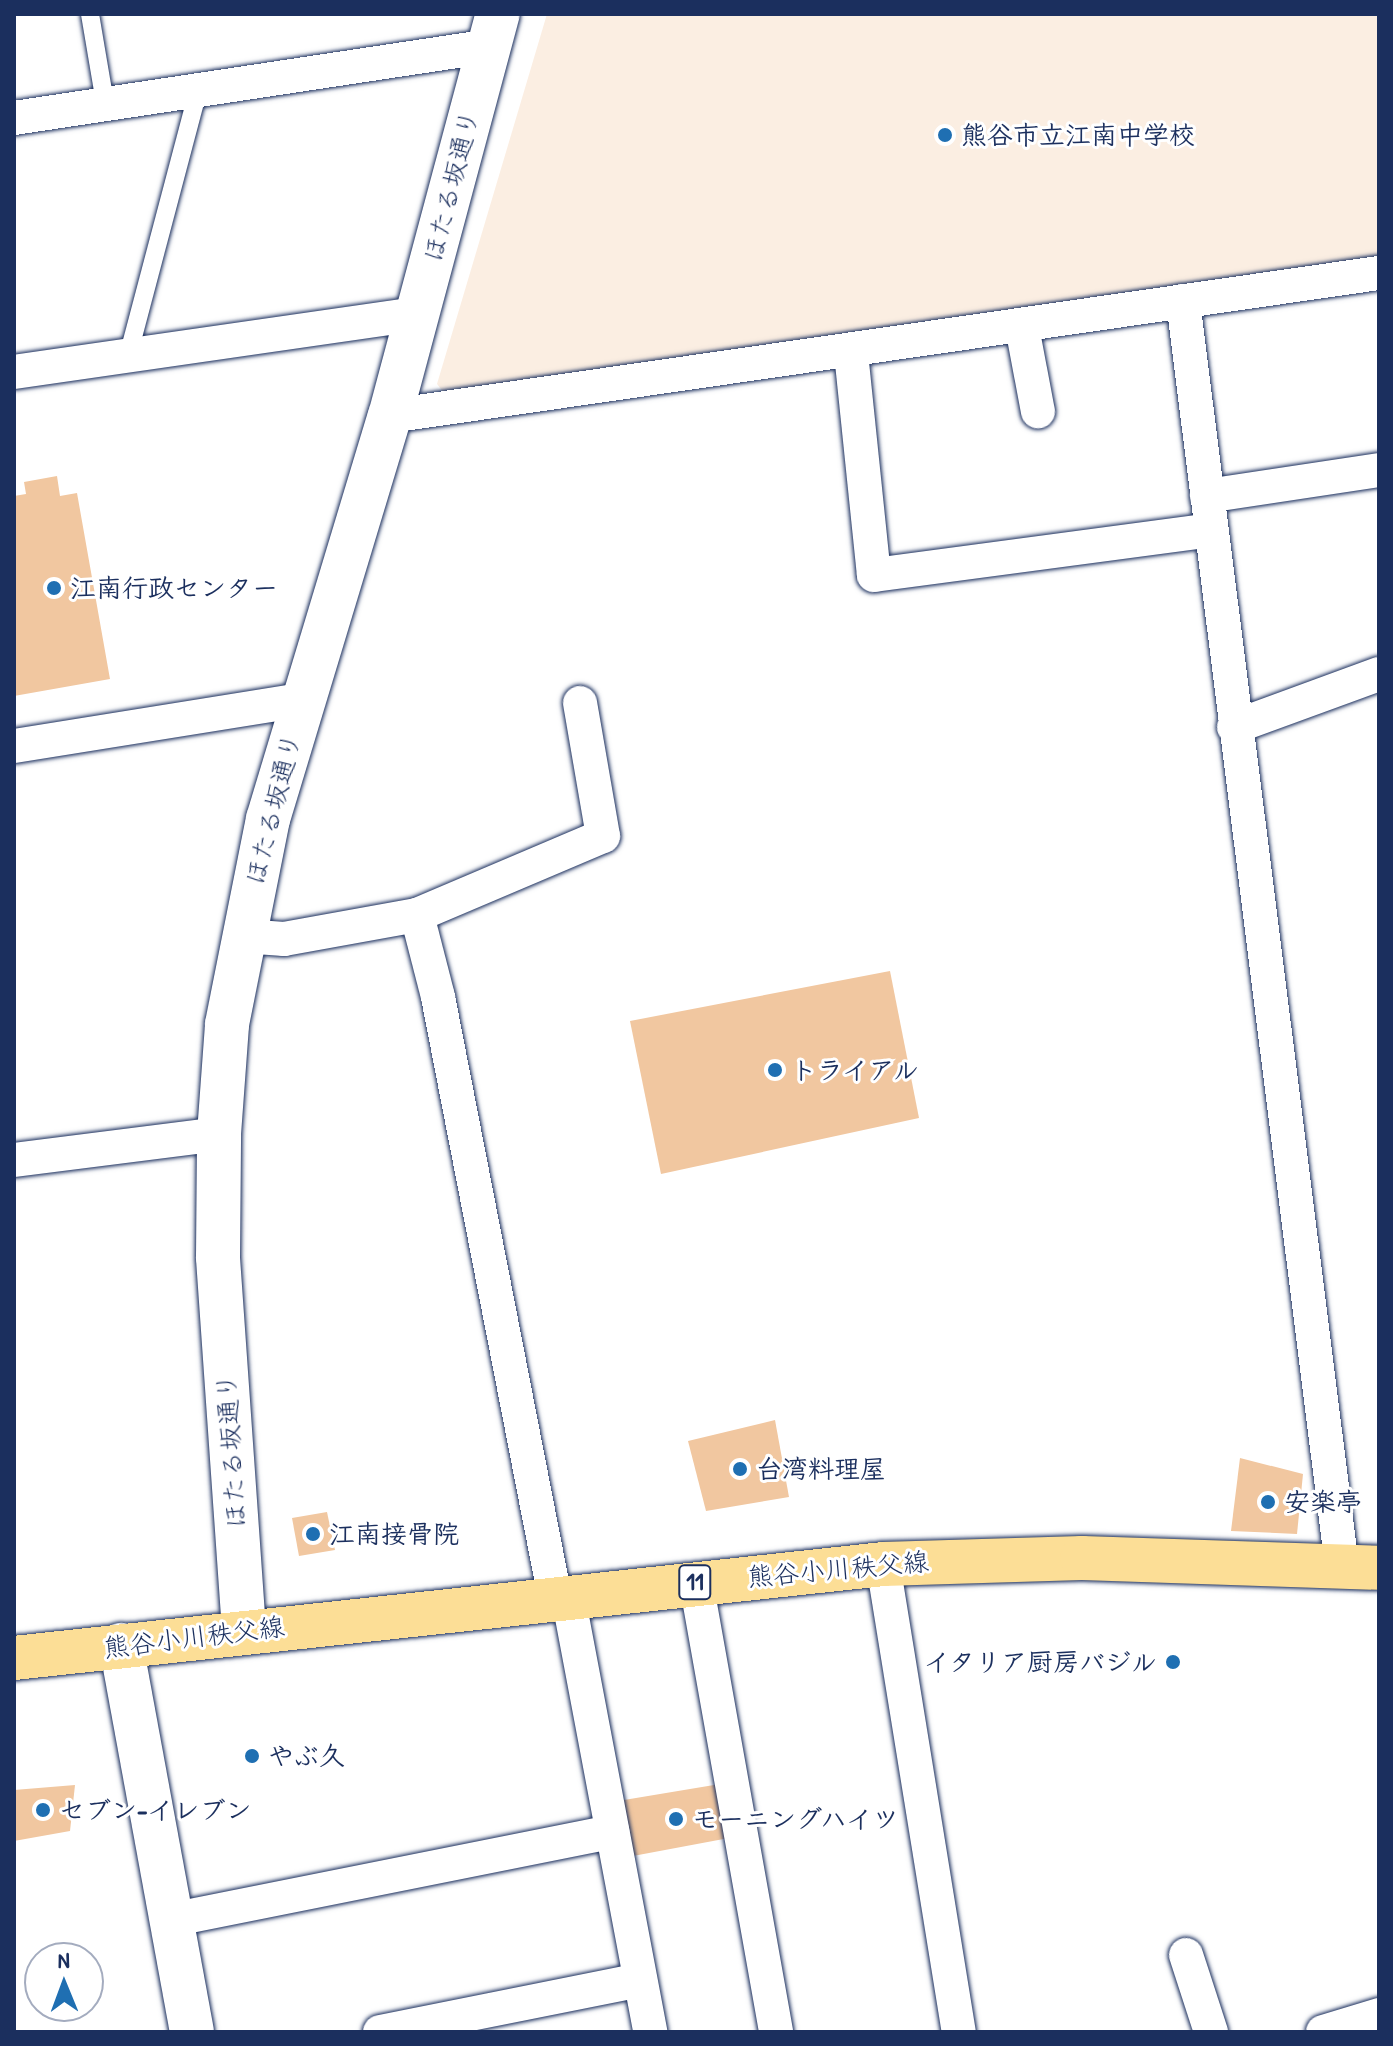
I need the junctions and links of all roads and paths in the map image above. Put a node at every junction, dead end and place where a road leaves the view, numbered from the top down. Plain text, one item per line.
1 (90, 14) edge
2 (493, 30) edge
3 (199, 87) junction
4 (105, 103) junction
5 (14, 118) edge
6 (1379, 273) edge
7 (1183, 301) junction
8 (418, 314) junction
9 (1022, 327) junction
10 (851, 353) junction
11 (128, 356) junction
12 (14, 372) edge
13 (1038, 412) dead end
14 (390, 416) junction
15 (1379, 470) edge
16 (1207, 496) junction
17 (1211, 530) junction
18 (1379, 674) edge
19 (302, 700) junction
20 (580, 703) dead end
21 (1234, 727) junction
22 (14, 746) edge
23 (417, 915) junction
24 (243, 936) junction
25 (219, 1134) junction
26 (14, 1160) edge
27 (883, 1564) junction
28 (1361, 1568) edge
29 (696, 1582) junction
30 (561, 1597) junction
31 (244, 1630) junction
32 (121, 1645) junction
33 (14, 1658) edge
34 (612, 1832) junction
35 (170, 1920) junction
36 (1186, 1955) dead end
37 (640, 1980) junction
38 (1379, 2015) edge
39 (192, 2032) edge
40 (380, 2032) edge
41 (650, 2032) edge
42 (776, 2032) edge
43 (959, 2032) edge
44 (1211, 2032) edge
45 (1323, 2032) edge

1 - 4 lane
2 - 3 street
2 - 8 street, ほたる坂通り
3 - 4 street
3 - 11 lane
4 - 5 street
6 - 7 street
7 - 9 street
7 - 16 street
8 - 11 street
8 - 14 street, ほたる坂通り
9 - 10 street
9 - 13 street
10 - 14 street
10 - 17 street
11 - 12 street
14 - 19 street, ほたる坂通り
15 - 16 street
16 - 17 street
17 - 21 street
18 - 21 street
19 - 22 street
19 - 24 street, ほたる坂通り
20 - 23 street
21 - 28 street
23 - 24 street
23 - 30 street
24 - 25 street, ほたる坂通り
25 - 26 street
25 - 31 street, ほたる坂通り
27 - 28 main road, 熊谷小川秩父線 / 11
27 - 29 main road, 熊谷小川秩父線 / 11
27 - 43 street
29 - 30 main road, 熊谷小川秩父線 / 11
29 - 42 street
30 - 31 main road, 熊谷小川秩父線 / 11
30 - 34 street
31 - 32 main road, 熊谷小川秩父線 / 11
32 - 33 main road, 熊谷小川秩父線 / 11
32 - 35 street
34 - 35 street
34 - 37 street
35 - 39 street
36 - 44 street
37 - 40 street
37 - 41 street
38 - 45 street

